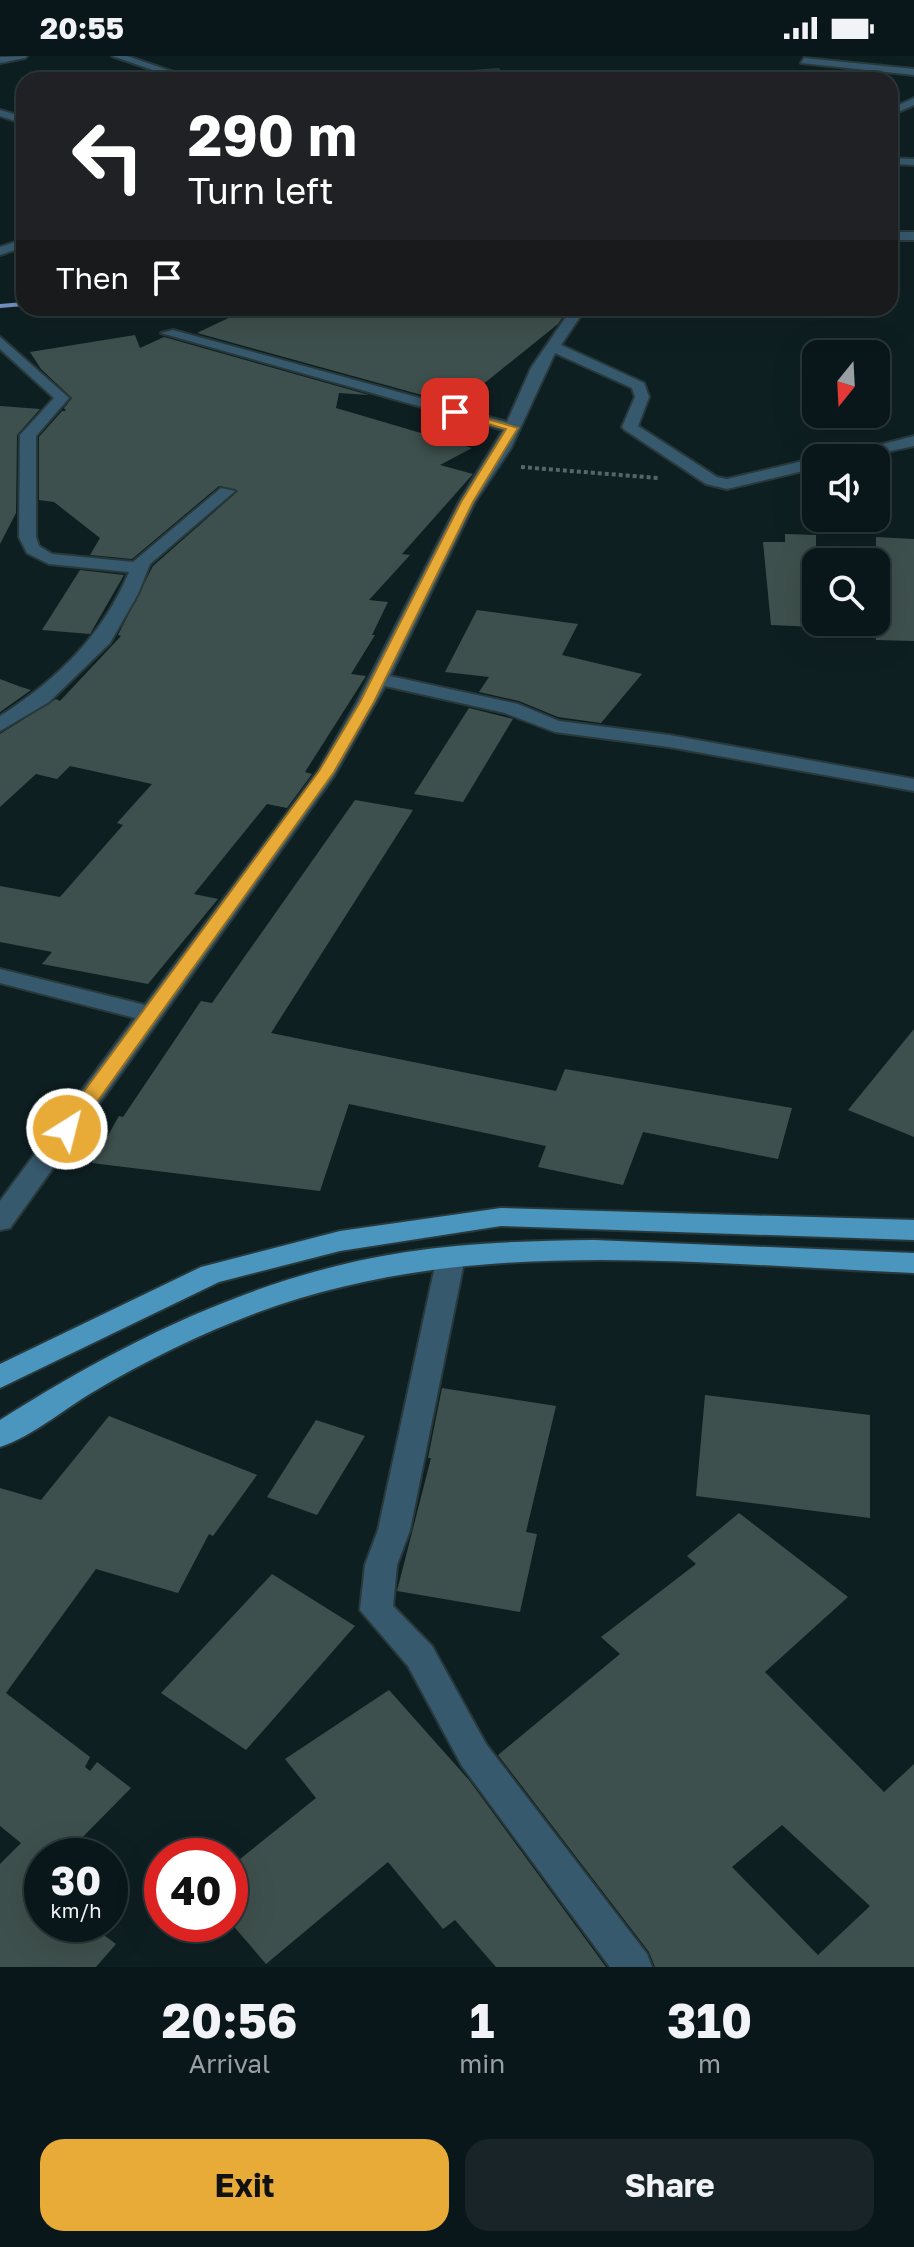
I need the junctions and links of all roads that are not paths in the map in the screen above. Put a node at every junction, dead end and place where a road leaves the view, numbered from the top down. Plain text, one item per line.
1 (22, 56) edge
2 (117, 56) edge
3 (156, 56) edge
4 (131, 59) junction
5 (0, 60) edge
6 (804, 61) dead end
7 (169, 72) edge
8 (914, 72) edge
9 (574, 316) edge
10 (168, 333) dead end
11 (0, 341) edge
12 (553, 347) junction
13 (512, 428) junction
14 (914, 441) edge
15 (890, 446) edge
16 (802, 466) edge
17 (227, 491) dead end
18 (140, 568) junction
19 (379, 679) junction
20 (0, 725) edge
21 (914, 785) edge
22 (0, 976) edge
23 (150, 1014) junction
24 (0, 1221) edge
25 (914, 1230) edge
26 (451, 1257) junction
27 (914, 1263) edge
28 (0, 1377) edge
29 (0, 1435) edge
30 (633, 1967) edge

1 - 5 street
2 - 4 street
3 - 4 street
4 - 7 street
6 - 8 street
9 - 12 street
10 - 13 street
11 - 18 street
12 - 13 street
12 - 16 street
13 - 19 street
14 - 15 street
17 - 18 street
18 - 20 street
19 - 21 street
19 - 23 street
22 - 23 street
23 - 24 street
25 - 28 main road
26 - 27 main road
26 - 29 main road
26 - 30 street

